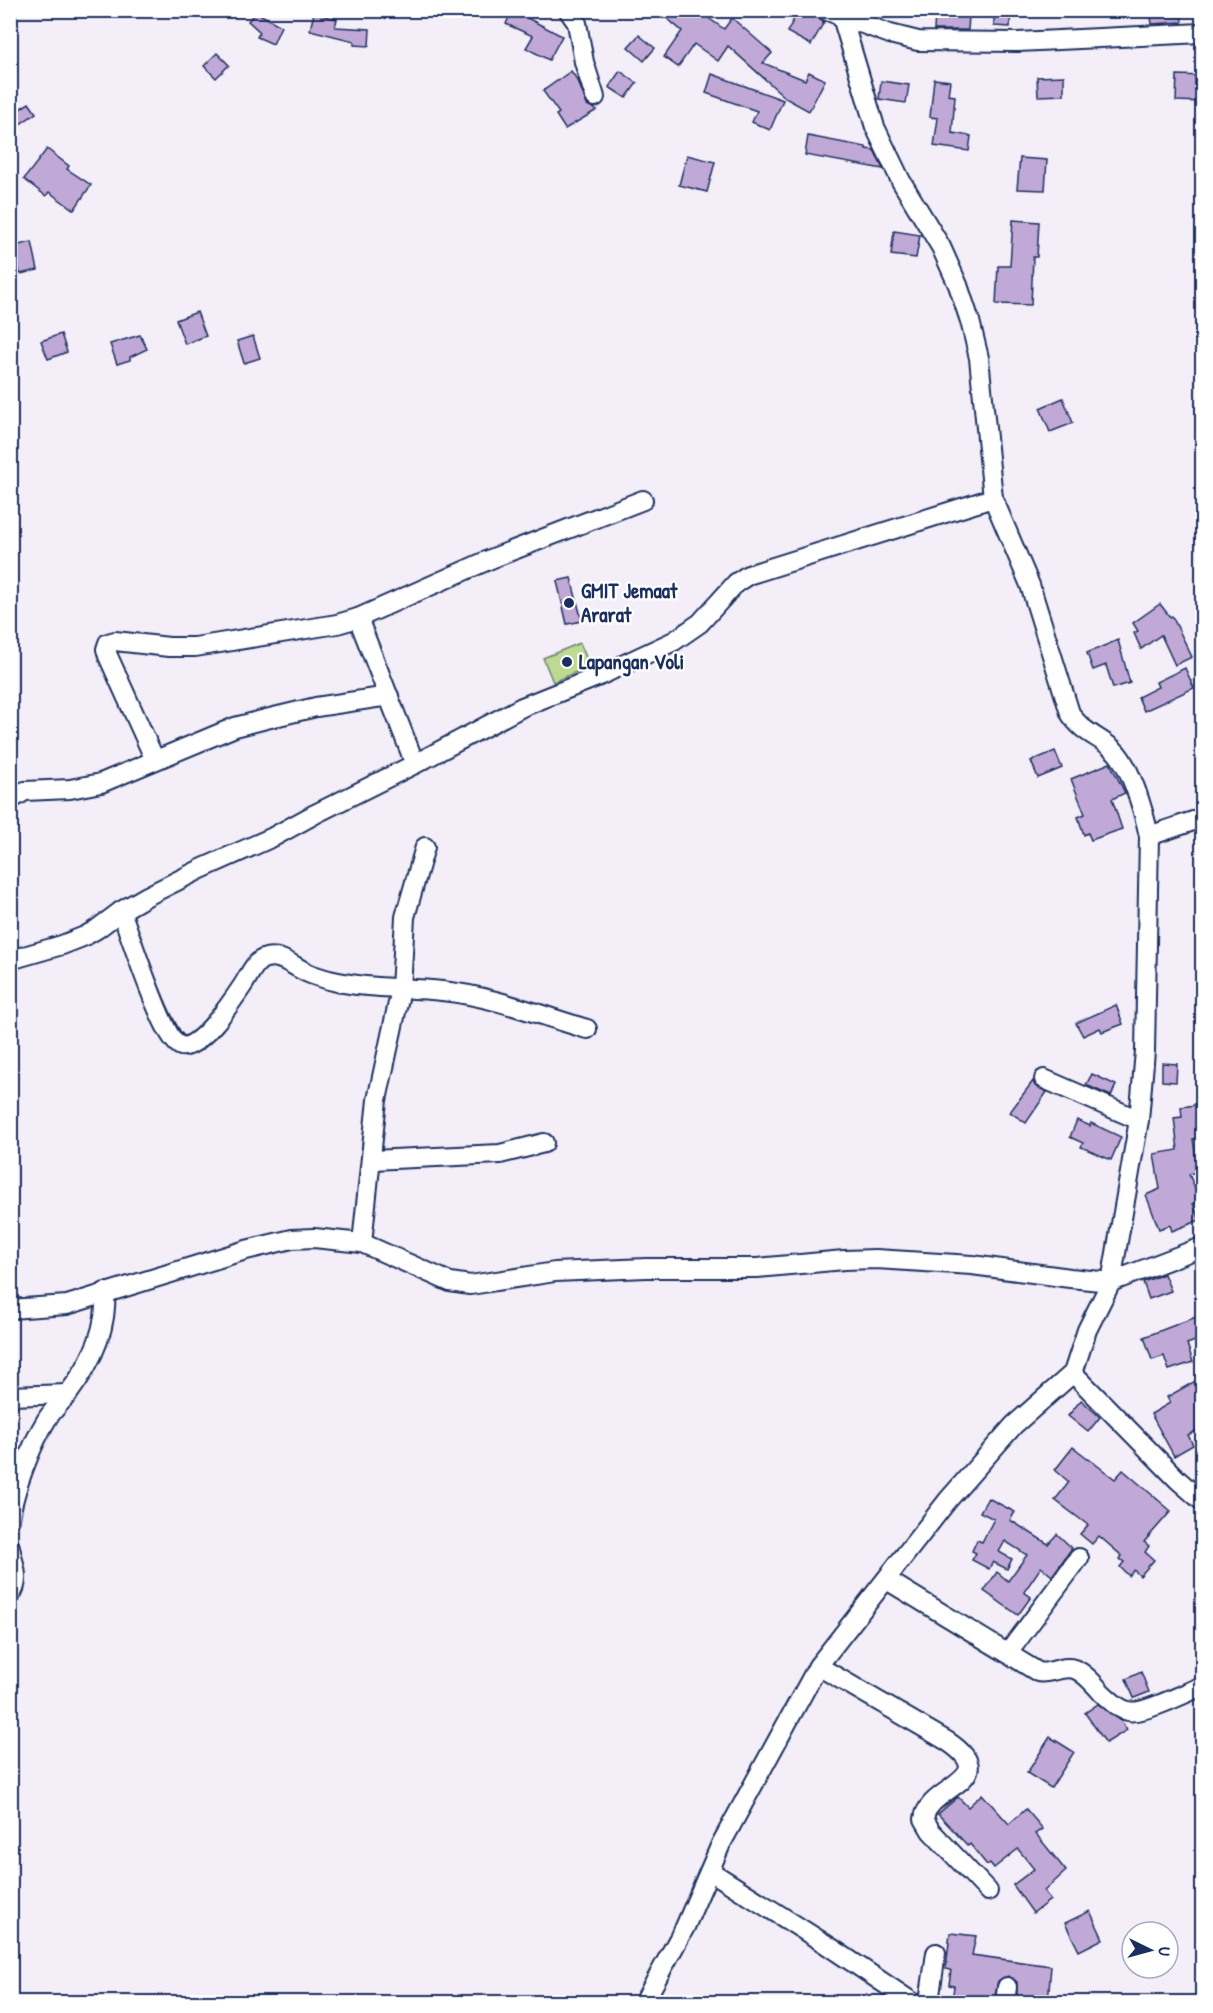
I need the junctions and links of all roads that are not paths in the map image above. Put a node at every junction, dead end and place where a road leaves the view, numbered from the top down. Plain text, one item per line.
1 (568, 10) edge
2 (836, 13) edge
3 (1203, 33) edge
4 (595, 97) dead end
5 (993, 498) junction
6 (643, 500) dead end
7 (358, 618) junction
8 (389, 696) junction
9 (154, 760) junction
10 (415, 764) junction
11 (10, 800) edge
12 (1203, 818) edge
13 (1149, 836) junction
14 (425, 847) dead end
15 (121, 911) junction
16 (10, 960) edge
17 (401, 989) junction
18 (587, 1029) dead end
19 (1044, 1079) dead end
20 (1139, 1120) junction
21 (544, 1143) dead end
22 (372, 1160) junction
23 (362, 1243) junction
24 (1203, 1247) edge
25 (1111, 1282) junction
26 (105, 1292) junction
27 (10, 1309) edge
28 (1072, 1373) junction
29 (67, 1394) junction
30 (10, 1396) edge
31 (1203, 1501) edge
32 (10, 1519) edge
33 (10, 1547) edge
34 (1079, 1558) dead end
35 (887, 1580) junction
36 (10, 1596) edge
37 (1008, 1653) junction
38 (818, 1666) junction
39 (1203, 1686) edge
40 (710, 1871) junction
41 (988, 1891) dead end
42 (936, 1953) dead end
43 (644, 2002) edge
44 (912, 2002) edge
45 (929, 2002) edge

1 - 4 street
2 - 3 street
2 - 5 street
5 - 10 street
5 - 13 street
6 - 7 street
7 - 8 street
7 - 9 street
8 - 9 street
8 - 10 street
9 - 11 street
10 - 15 street
12 - 13 street
13 - 20 street
14 - 17 street
15 - 16 street
15 - 17 street
17 - 18 street
17 - 22 street
19 - 20 street
20 - 25 street
21 - 22 street
22 - 23 street
23 - 25 street
23 - 26 street
24 - 25 street
25 - 28 street
26 - 27 street
26 - 29 street
28 - 31 street
28 - 35 street
29 - 30 street
29 - 32 street
33 - 36 street
34 - 37 street
35 - 37 street
35 - 38 street
37 - 39 street
38 - 40 street
38 - 41 street
40 - 43 street
40 - 44 street
42 - 45 street

